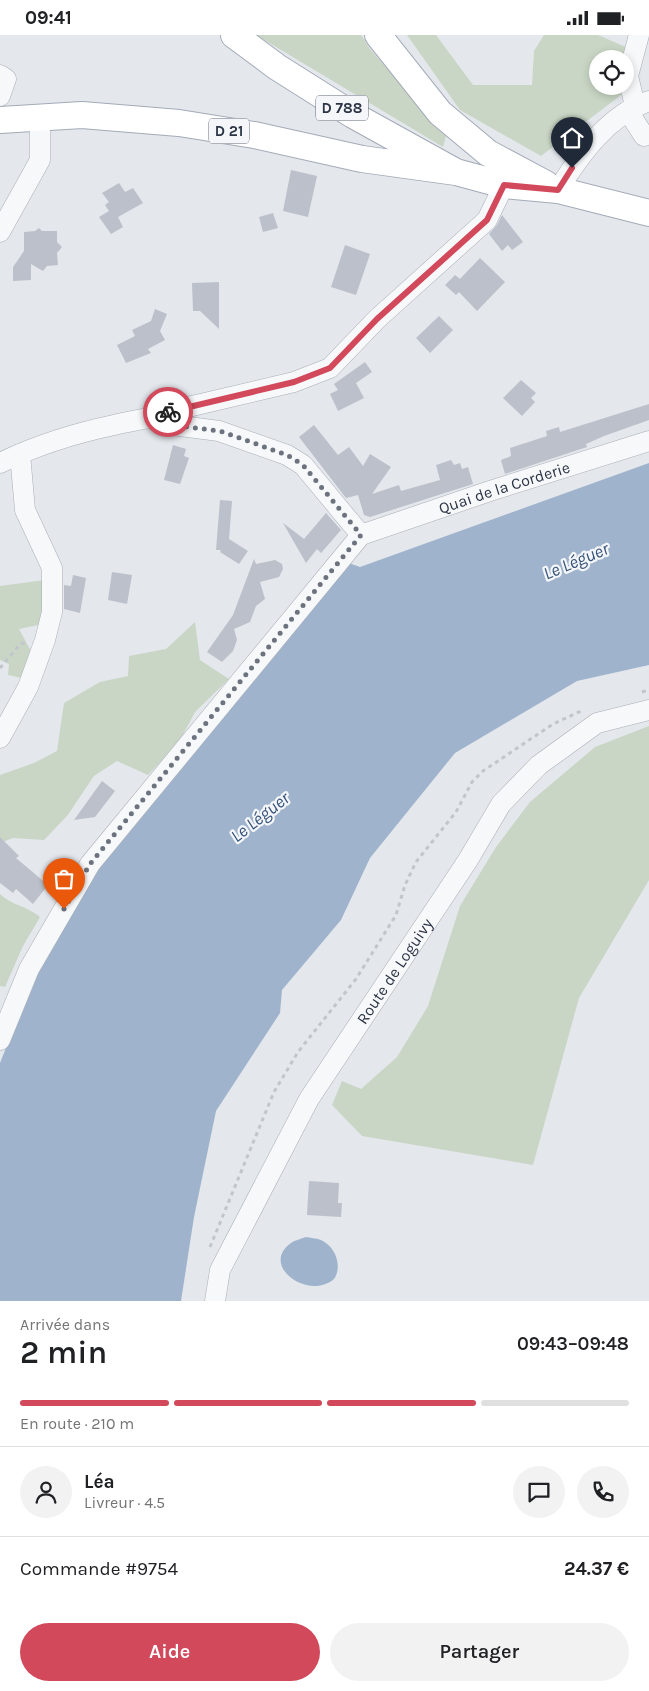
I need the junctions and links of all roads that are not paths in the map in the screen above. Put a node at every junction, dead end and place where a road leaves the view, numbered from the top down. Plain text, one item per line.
1 (234, 35) edge
2 (378, 35) edge
3 (638, 35) edge
4 (637, 106) edge
5 (40, 118) junction
6 (0, 120) edge
7 (644, 136) dead end
8 (456, 171) junction
9 (504, 185) junction
10 (558, 190) junction
11 (649, 213) edge
12 (0, 232) edge
13 (160, 416) junction
14 (649, 441) edge
15 (20, 453) junction
16 (0, 463) edge
17 (361, 535) junction
18 (649, 710) edge
19 (0, 738) edge
20 (0, 1040) edge
21 (215, 1301) edge

1 - 8 main road, D 788
2 - 10 main road
3 - 4 street
4 - 7 street
4 - 10 street
5 - 6 main road, D 21
5 - 8 main road, D 21
5 - 12 street
8 - 9 main road, D 788
9 - 10 main road, D 788
9 - 13 street
10 - 11 main road, D 788
13 - 15 street
13 - 17 street
14 - 17 street, Quai de la Corderie
15 - 16 street
15 - 19 street
17 - 20 street
18 - 21 street, Route de Loguivy

